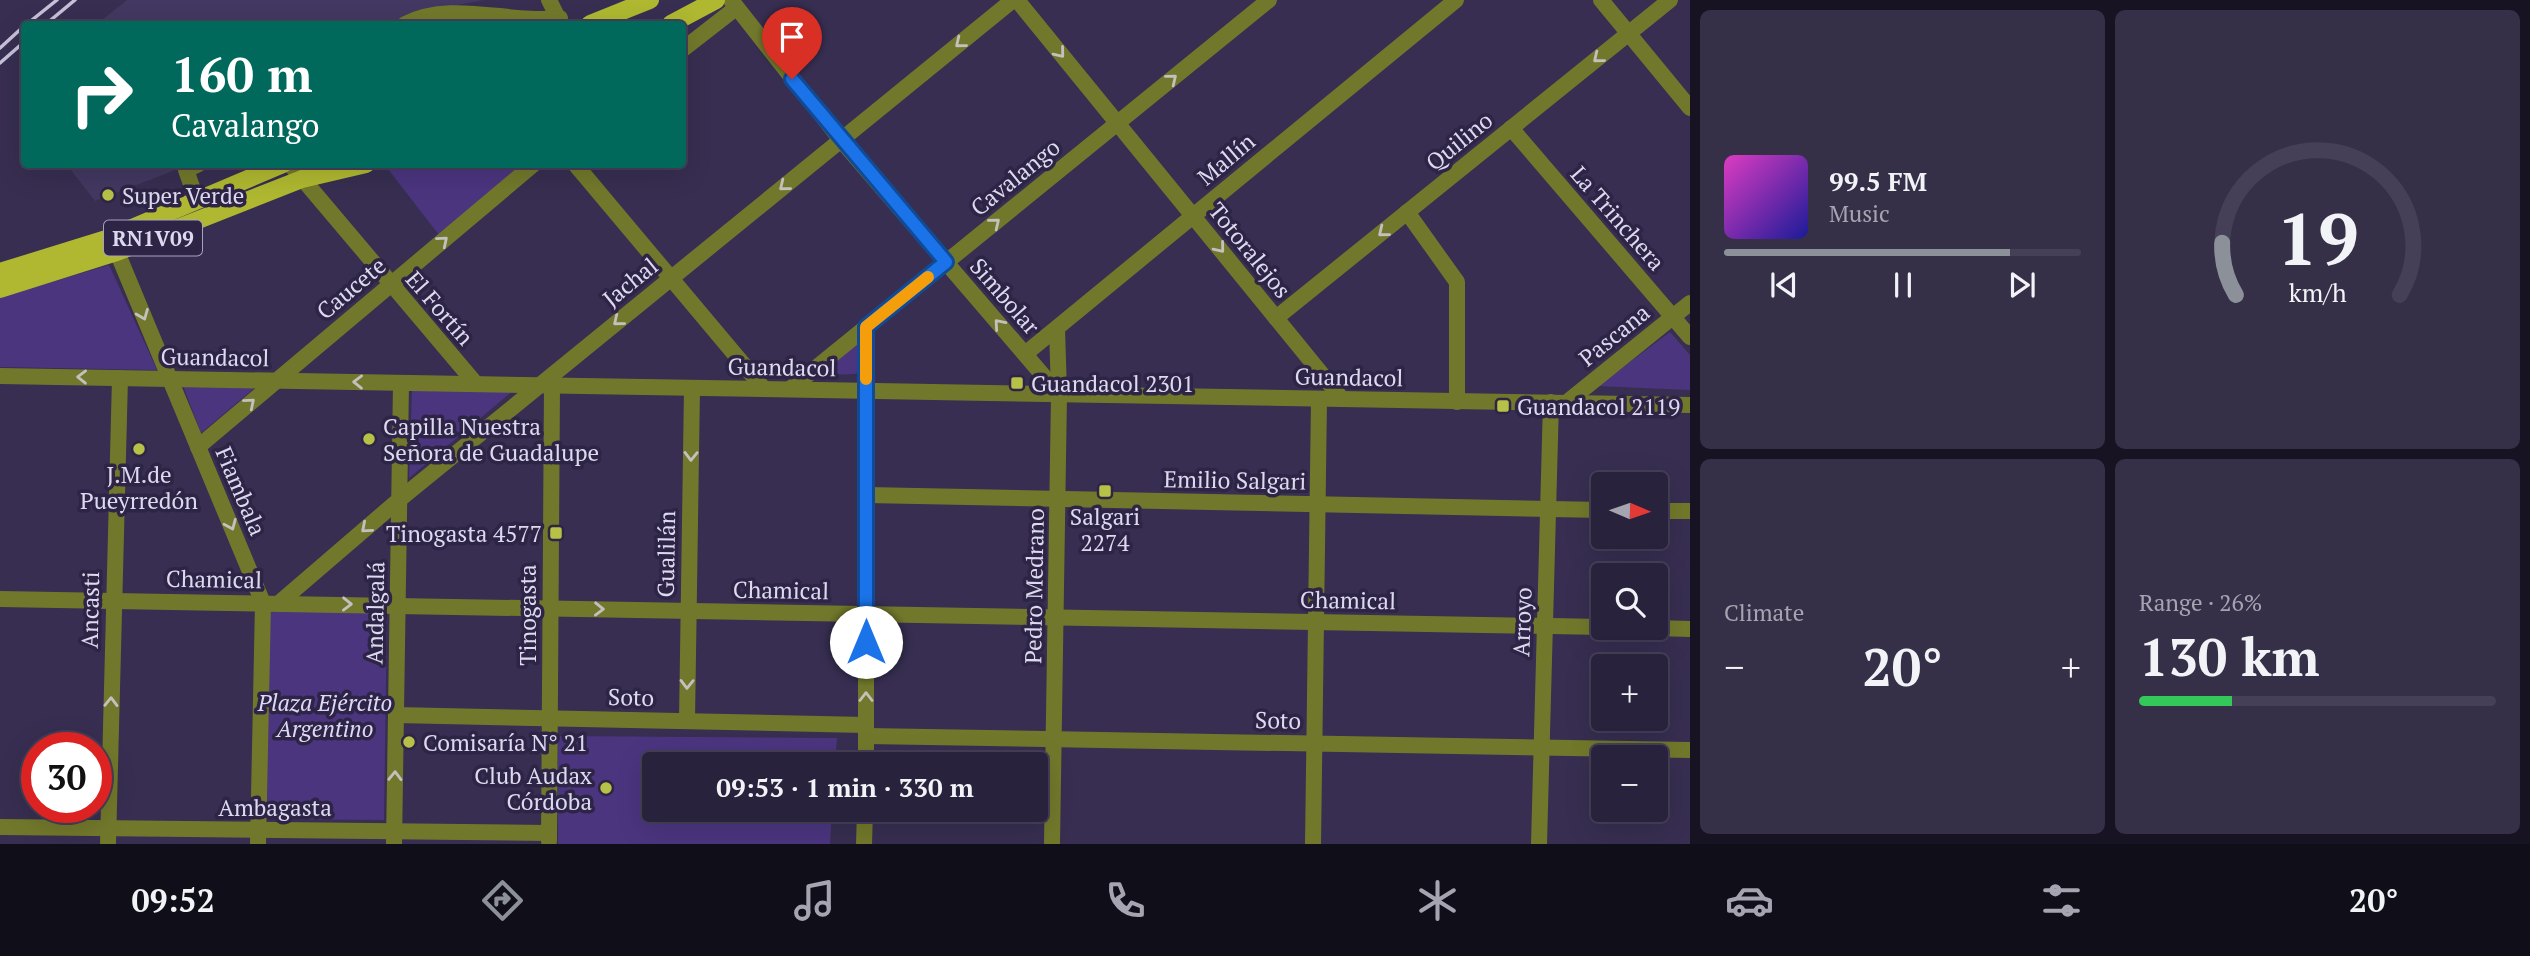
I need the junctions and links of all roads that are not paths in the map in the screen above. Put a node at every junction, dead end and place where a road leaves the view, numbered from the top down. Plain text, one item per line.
1 (549, 0) edge
2 (650, 0) edge
3 (716, 0) edge
4 (1015, 0) edge
5 (1269, 0) edge
6 (1456, 0) edge
7 (1601, 0) edge
8 (1670, 0) edge
9 (734, 4) edge
10 (409, 21) edge
11 (561, 21) edge
12 (598, 21) edge
13 (677, 21) edge
14 (1629, 34) junction
15 (686, 46) edge
16 (1690, 108) edge
17 (1118, 123) junction
18 (1511, 128) junction
19 (841, 140) junction
20 (190, 168) edge
21 (275, 168) edge
22 (293, 168) edge
23 (349, 168) edge
24 (529, 168) edge
25 (578, 168) edge
26 (302, 179) junction
27 (197, 201) junction
28 (1408, 212) junction
29 (1193, 216) junction
30 (117, 252) junction
31 (946, 262) junction
32 (0, 272) edge
33 (671, 278) junction
34 (390, 285) junction
35 (0, 289) edge
36 (1690, 303) edge
37 (1672, 317) junction
38 (1276, 318) junction
39 (866, 327) junction
40 (1057, 328) junction
41 (1690, 337) edge
42 (1025, 354) junction
43 (0, 376) edge
44 (120, 378) junction
45 (169, 379) junction
46 (277, 381) junction
47 (401, 383) junction
48 (476, 384) junction
49 (546, 385) junction
50 (692, 388) junction
51 (764, 389) junction
52 (790, 389) junction
53 (866, 391) junction
54 (1059, 394) junction
55 (1319, 399) junction
56 (1342, 399) junction
57 (1457, 402) junction
58 (1559, 402) junction
59 (1690, 405) edge
60 (198, 447) junction
61 (866, 495) junction
62 (400, 499) junction
63 (1058, 500) junction
64 (1316, 504) junction
65 (1548, 509) junction
66 (1591, 510) edge
67 (1668, 511) edge
68 (1690, 511) edge
69 (0, 599) edge
70 (113, 601) junction
71 (271, 603) junction
72 (397, 605) junction
73 (549, 608) junction
74 (688, 611) junction
75 (866, 614) junction
76 (1056, 617) junction
77 (1314, 622) junction
78 (1545, 626) junction
79 (1591, 627) edge
80 (1668, 628) edge
81 (1690, 629) edge
82 (396, 715) junction
83 (550, 718) junction
84 (687, 721) junction
85 (866, 730) junction
86 (1054, 739) junction
87 (1313, 743) junction
88 (1541, 747) junction
89 (1690, 750) edge
90 (866, 752) edge
91 (865, 822) edge
92 (0, 827) edge
93 (108, 836) edge
94 (258, 837) edge
95 (394, 837) edge
96 (549, 839) edge
97 (864, 844) edge
98 (1052, 844) edge
99 (1313, 844) edge
100 (1539, 844) edge

1 - 11 street
2 - 12 main road
3 - 13 main road
4 -> 17 street, Totoralejos
4 -> 19 street, Jachal
17 -> 5 street, Cavalango
6 - 29 street, Mallín
7 - 14 street
8 - 14 street, Quilino
9 - 15 street
9 - 19 street, Simbolar
10 - 11 street
14 - 16 street
14 -> 18 street, Quilino
17 - 29 street, Totoralejos
31 -> 17 street, Cavalango
18 - 28 street, Quilino
18 - 37 street, La Trinchera
19 - 31 street, Simbolar
19 -> 33 street, Jachal
20 - 27 street
21 - 27 main road, RN1V09
22 - 26 street, El Fortín
23 - 26 main road, RN1V09
34 -> 24 street, Caucete
25 - 33 street
26 - 30 main road, RN1V09
26 - 34 street, El Fortín
27 - 32 main road, RN1V09
28 -> 38 street, Quilino
28 - 57 street
29 -> 38 street, Totoralejos
29 - 40 street, Mallín
30 - 35 main road, RN1V09
30 -> 45 street, Fiambala
31 - 39 street, Cavalango
42 -> 31 street, Simbolar
33 -> 49 street, Jachal
33 - 51 street
34 - 46 street, Caucete
34 - 48 street, El Fortín
36 - 37 street, Pascana
37 - 41 street, La Trinchera
37 - 58 street, Pascana
38 - 56 street, Totoralejos
39 - 52 street, Cavalango
39 - 53 street
40 - 42 street, Mallín
40 - 54 street, Pedro Medrano
42 - 54 street, Simbolar
44 -> 43 street, Guandacol
44 - 45 street, Guandacol
44 - 70 street, Ancasti
45 - 46 street, Guandacol
45 - 60 street, Fiambala
47 -> 46 street, Guandacol
60 -> 46 street, Caucete
47 - 48 street, Guandacol
47 - 62 street, Andalgalá
48 - 49 street, Guandacol
49 - 50 street, Guandacol
49 - 62 street, Jachal
49 - 73 street, Tinogasta
50 - 51 street, Guandacol
50 -> 74 street, Gualilán
51 - 52 street, Guandacol
52 - 53 street, Guandacol
53 - 54 street, Guandacol
53 - 61 street
54 - 55 street, Guandacol
54 - 63 street, Pedro Medrano
55 - 56 street, Guandacol
55 - 64 street
56 - 57 street, Guandacol
57 - 58 street, Guandacol
58 - 59 street, Guandacol
58 - 65 street, Arroyo
60 -> 71 street, Fiambala
61 - 63 street, Emilio Salgari
61 - 75 street
62 -> 71 street, Jachal
62 - 72 street, Andalgalá
63 - 64 street, Emilio Salgari
63 - 76 street, Pedro Medrano
64 - 65 street, Emilio Salgari
64 - 77 street
65 - 66 street, Emilio Salgari
65 - 78 street, Arroyo
67 - 68 street
69 - 70 street, Chamical
70 - 71 street, Chamical
93 -> 70 street, Ancasti
71 -> 72 street, Chamical
71 - 94 street, Fiambala
72 - 73 street, Chamical
72 - 82 street, Andalgalá
73 -> 74 street, Chamical
73 - 83 street, Tinogasta
74 - 75 street, Chamical
74 -> 84 street, Gualilán
75 - 76 street, Chamical
85 -> 75 street
76 - 77 street, Chamical
76 - 86 street, Pedro Medrano
77 - 78 street, Chamical
77 - 87 street
78 - 79 street, Chamical
78 - 88 street, Arroyo
80 - 81 street
82 - 83 street, Soto
95 -> 82 street, Andalgalá
83 - 84 street, Soto
83 - 96 street, Tinogasta
84 - 85 street, Soto
85 - 86 street, Soto
85 - 90 street
86 - 87 street, Soto
86 - 98 street, Pedro Medrano
87 - 88 street, Soto
87 - 99 street
88 - 89 street, Soto
88 - 100 street, Arroyo
91 - 97 street
92 - 93 street, Ambagasta
93 - 94 street, Ambagasta
94 - 95 street, Ambagasta
95 - 96 street, Ambagasta

